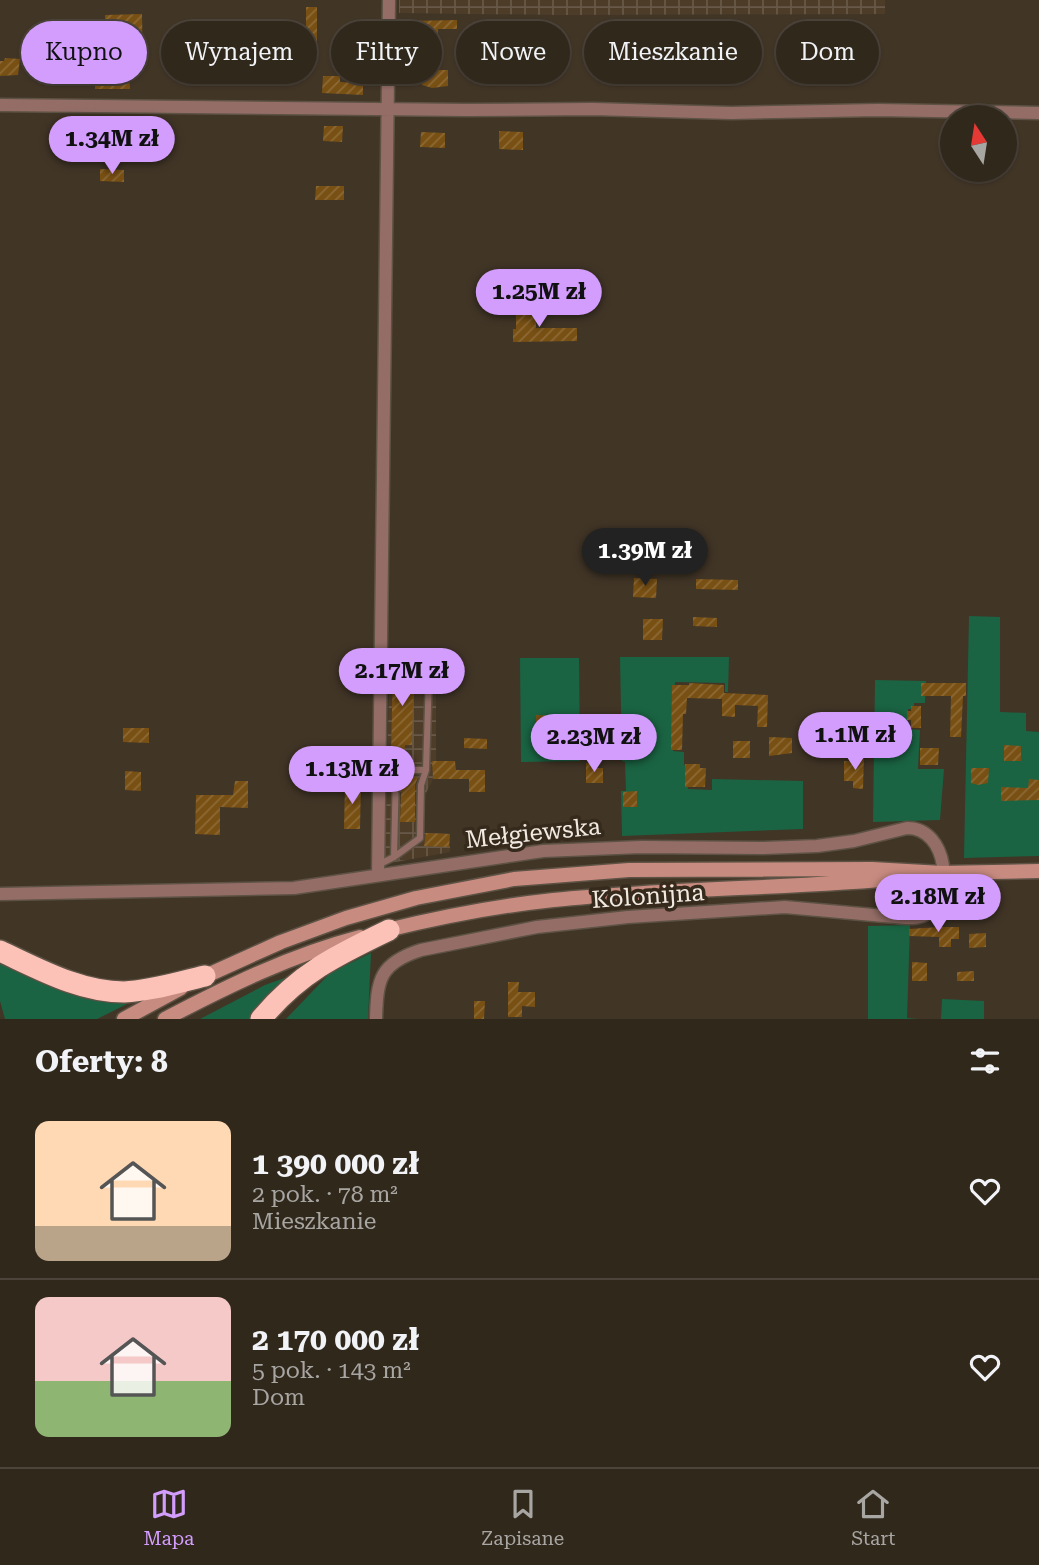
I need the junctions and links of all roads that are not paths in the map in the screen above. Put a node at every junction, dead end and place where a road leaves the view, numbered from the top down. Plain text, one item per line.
1 (389, 0) edge
2 (0, 105) edge
3 (388, 109) junction
4 (1039, 113) edge
5 (429, 676) dead end
6 (426, 770) junction
7 (394, 857) junction
8 (377, 870) junction
9 (1039, 871) edge
10 (942, 873) junction
11 (0, 894) edge
12 (389, 930) junction
13 (0, 951) edge
14 (205, 976) junction
15 (124, 1019) edge
16 (165, 1019) edge
17 (261, 1019) edge
18 (376, 1019) edge

1 - 3 street
2 - 3 street
3 - 4 street
3 - 8 street
5 - 6 lane
6 - 7 lane
6 - 7 lane
7 - 8 lane
8 - 10 street, Mełgiewska
8 - 11 street, Mełgiewska
9 - 10 main road
10 - 12 main road
10 - 14 main road
10 - 18 street, Kolonijna
12 - 16 main road
12 - 17 highway
13 - 14 highway
14 - 15 main road

